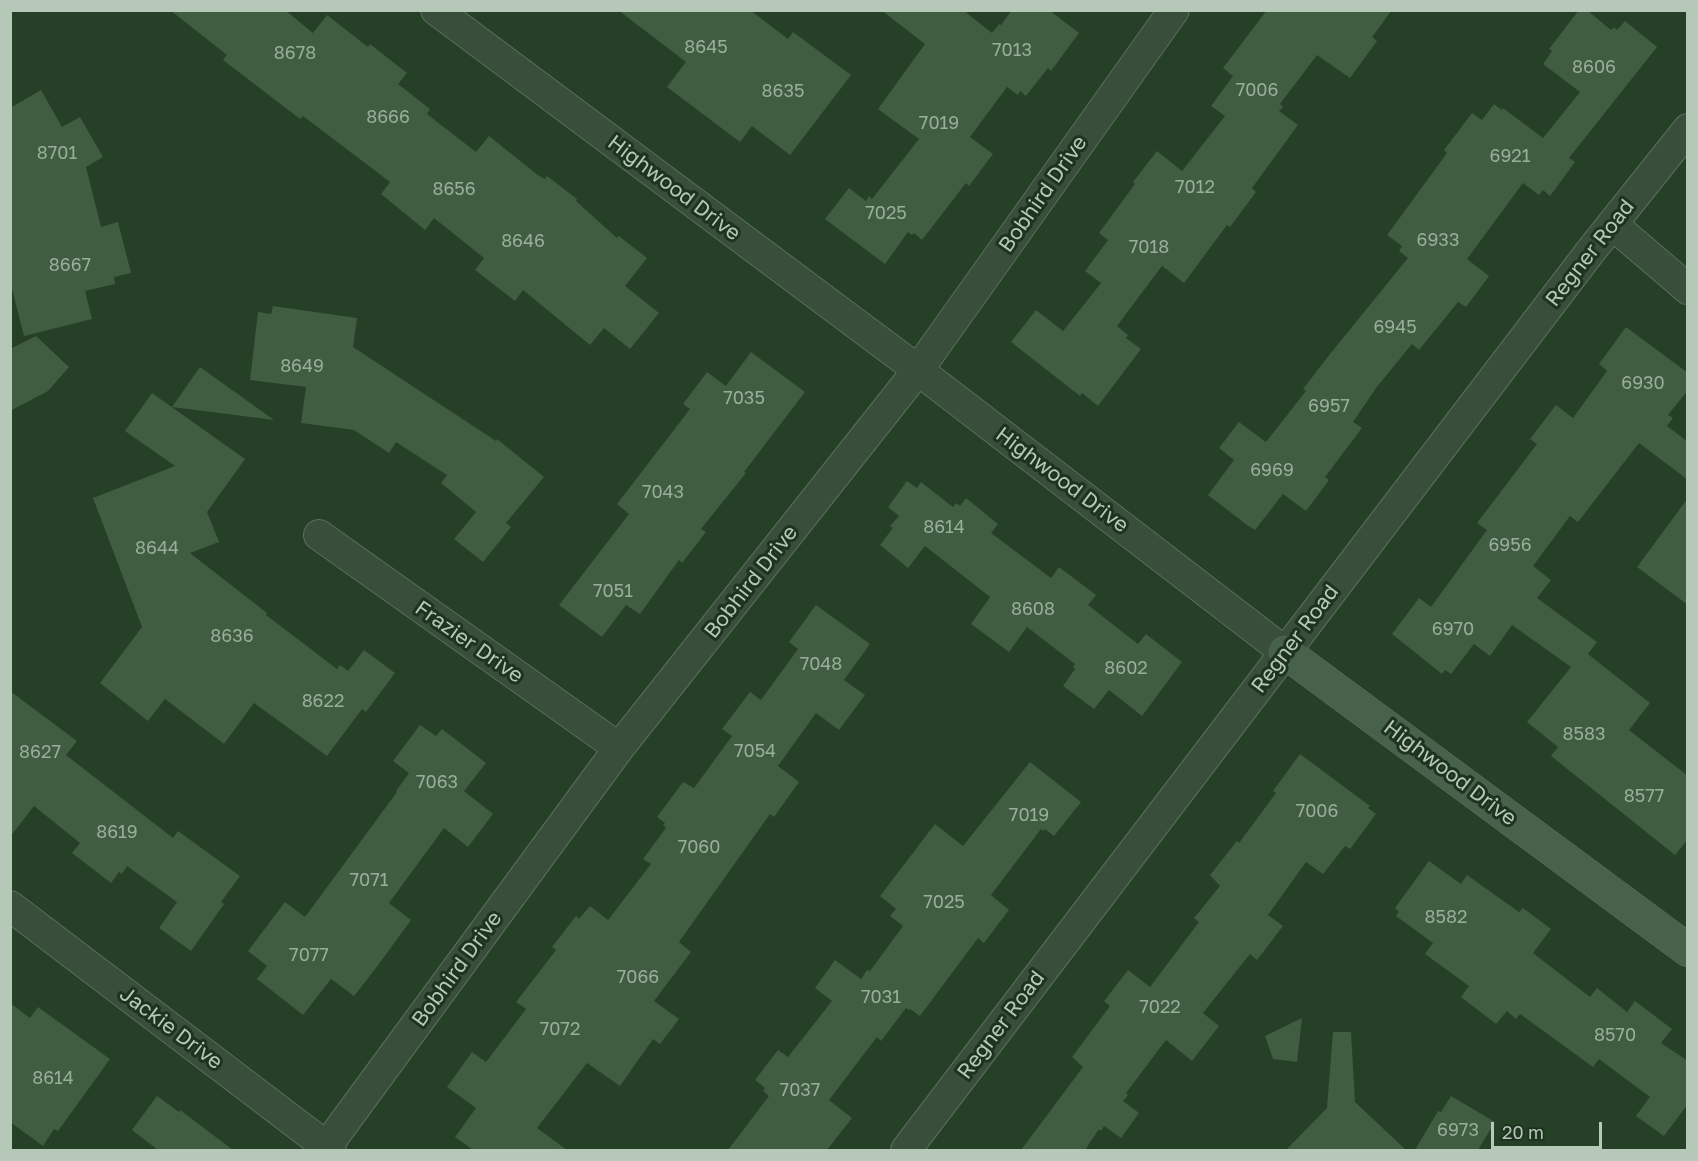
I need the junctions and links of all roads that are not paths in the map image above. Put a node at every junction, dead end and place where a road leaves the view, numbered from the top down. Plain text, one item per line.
1 (436, 10) edge
2 (1166, 13) edge
3 (1688, 129) edge
4 (1612, 224) junction
5 (1688, 289) edge
6 (918, 370) junction
7 (319, 536) dead end
8 (1285, 652) junction
9 (619, 748) junction
10 (10, 906) edge
11 (1688, 950) edge
12 (327, 1149) edge
13 (906, 1150) edge

1 - 6 street, Highwood Drive
2 - 6 street, Bobhird Drive
3 - 4 street, Regner Road
4 - 5 street
4 - 8 street, Regner Road
6 - 8 street, Highwood Drive
6 - 9 street, Bobhird Drive
7 - 9 street, Frazier Drive
8 - 11 street, Highwood Drive
8 - 13 street, Regner Road
9 - 12 street, Bobhird Drive
10 - 12 street, Jackie Drive

